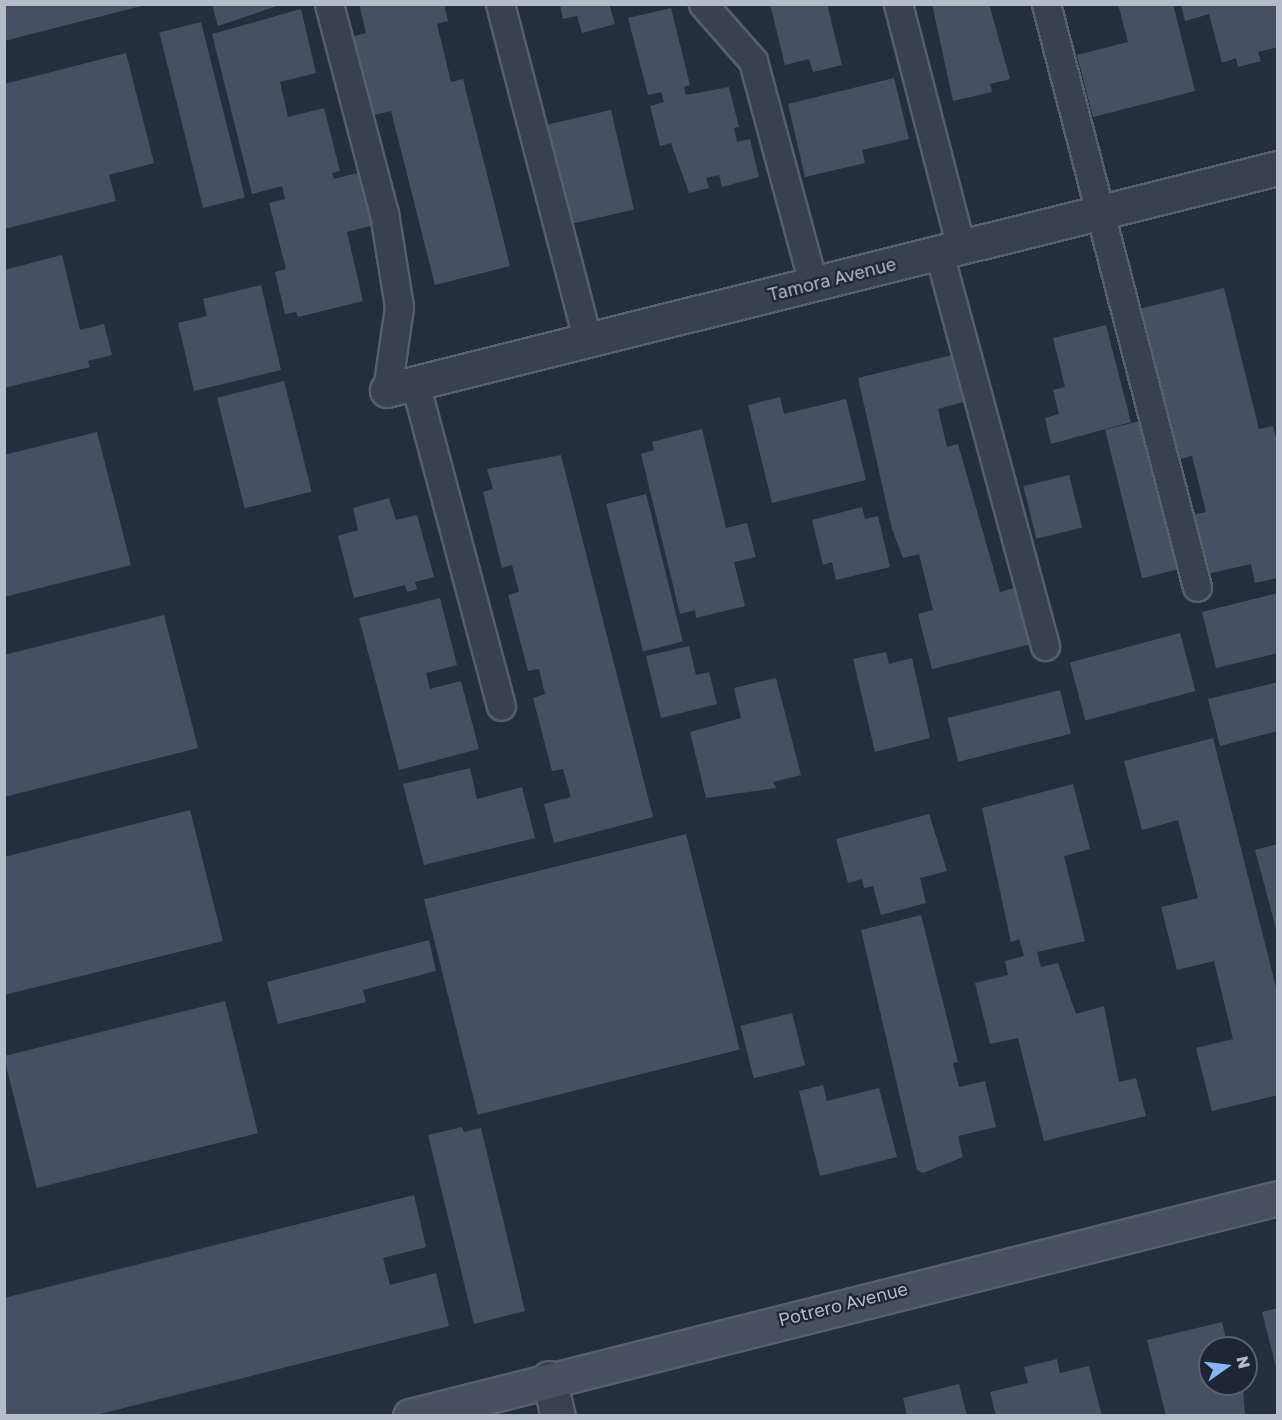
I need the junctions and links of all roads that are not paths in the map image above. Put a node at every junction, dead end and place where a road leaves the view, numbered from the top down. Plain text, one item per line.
1 (329, 4) edge
2 (500, 4) edge
3 (703, 4) edge
4 (898, 4) edge
5 (1046, 4) edge
6 (1278, 168) edge
7 (1099, 212) junction
8 (950, 250) junction
9 (813, 284) junction
10 (588, 341) junction
11 (401, 387) junction
12 (1197, 587) dead end
13 (1045, 646) dead end
14 (501, 706) dead end
15 (1278, 1198) edge
16 (549, 1378) junction
17 (410, 1416) edge
18 (558, 1416) edge

1 - 11 lane
2 - 10 lane
3 - 9 lane
4 - 8 lane
5 - 7 lane
6 - 7 street, Tamora Avenue
7 - 8 street, Tamora Avenue
7 - 12 lane
8 - 9 street, Tamora Avenue
8 - 13 lane
9 - 10 street, Tamora Avenue
10 - 11 street, Tamora Avenue
11 - 14 lane
15 - 16 street, Potrero Avenue
16 - 17 street, Potrero Avenue
16 - 18 street

